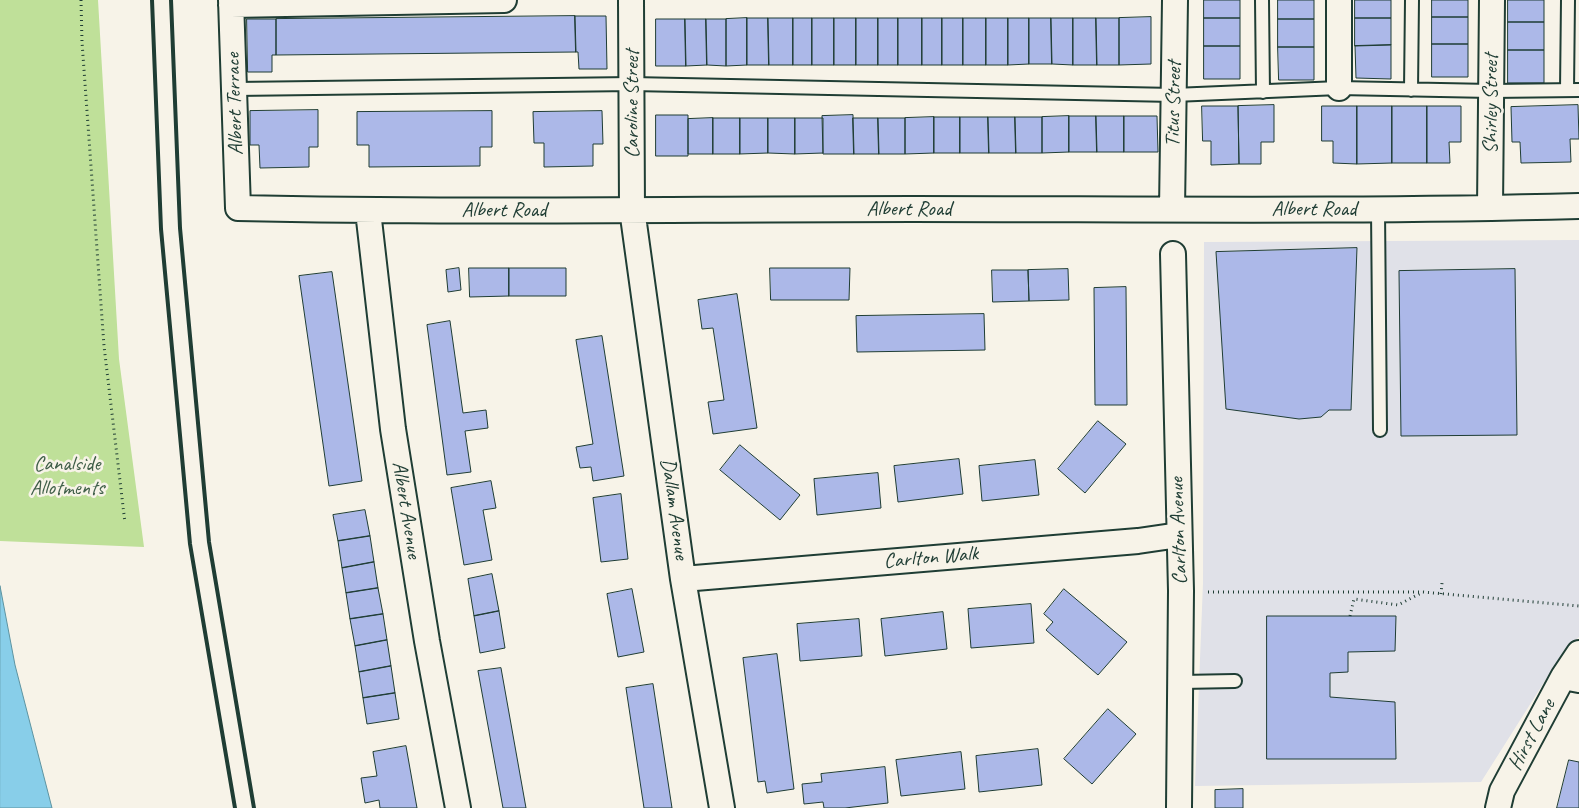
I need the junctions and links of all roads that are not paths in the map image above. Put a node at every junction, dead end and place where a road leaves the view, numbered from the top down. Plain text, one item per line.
1 (504, 0) edge
2 (632, 0) edge
3 (1175, 0) edge
4 (1262, 0) edge
5 (1339, 0) edge
6 (1412, 0) edge
7 (1492, 0) edge
8 (1568, 0) edge
9 (231, 3) edge
10 (632, 84) junction
11 (1338, 88) junction
12 (235, 89) junction
13 (1411, 90) junction
14 (1573, 90) edge
15 (1491, 91) junction
16 (1263, 92) junction
17 (1174, 95) junction
18 (1579, 206) edge
19 (238, 208) joint
20 (1490, 208) junction
21 (632, 209) junction
22 (1172, 209) junction
23 (1378, 210) junction
24 (368, 211) junction
25 (1173, 254) dead end
26 (1380, 430) dead end
27 (1179, 535) junction
28 (683, 579) junction
29 (1579, 653) edge
30 (1571, 678) edge
31 (1235, 681) dead end
32 (1181, 682) junction
33 (458, 808) edge
34 (722, 808) edge
35 (1179, 808) edge
36 (1498, 808) edge

1 - 9 street
2 - 10 street, Caroline Street
3 - 17 street, Titus Street
4 - 16 lane
5 - 11 street
6 - 13 lane
7 - 15 street, Shirley Street
8 - 14 lane
9 - 12 street, Albert Terrace
10 - 12 lane
10 - 17 lane
10 - 21 street, Caroline Street
11 - 13 lane
11 - 16 lane
12 - 19 street, Albert Terrace
13 - 15 lane
14 - 15 lane
15 - 20 street, Shirley Street
16 - 17 lane
17 - 22 street, Titus Street
18 - 20 street, Albert Road
19 - 24 street, Albert Road
20 - 23 street, Albert Road
21 - 22 street, Albert Road
21 - 24 street, Albert Road
21 - 28 street, Dallam Avenue
22 - 23 street, Albert Road
23 - 26 lane
24 - 33 street, Albert Avenue
25 - 27 street, Carlton Avenue
27 - 28 street, Carlton Walk
27 - 32 street, Carlton Avenue
28 - 34 street, Dallam Avenue
29 - 30 street, Hirst Lane
30 - 36 street, Hirst Lane
31 - 32 lane
32 - 35 street, Carlton Avenue

